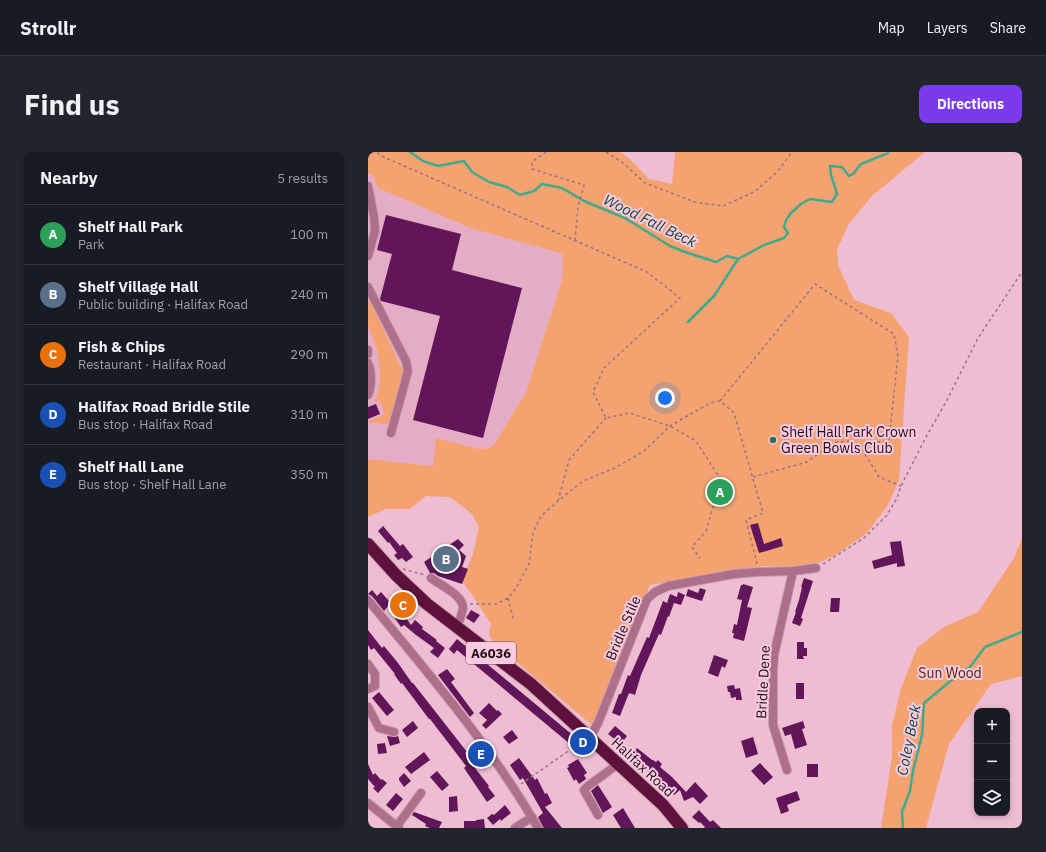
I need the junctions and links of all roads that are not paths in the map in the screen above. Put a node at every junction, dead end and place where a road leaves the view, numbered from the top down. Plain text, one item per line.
1 (368, 186) edge
2 (368, 256) edge
3 (368, 287) edge
4 (368, 350) edge
5 (368, 354) edge
6 (368, 363) edge
7 (368, 395) edge
8 (391, 433) dead end
9 (368, 544) edge
10 (816, 568) road end
11 (793, 572) junction
12 (431, 578) road end
13 (368, 600) edge
14 (457, 626) junction
15 (368, 664) edge
16 (368, 689) edge
17 (368, 707) edge
18 (394, 732) dead end
19 (587, 735) junction
20 (618, 764) junction
21 (787, 770) dead end
22 (421, 793) dead end
23 (368, 803) edge
24 (598, 815) dead end
25 (532, 817) junction
26 (398, 827) edge
27 (515, 828) edge
28 (538, 828) edge
29 (682, 828) edge

1 - 2 street
3 - 8 street
4 - 5 street
6 - 7 street
9 - 14 highway, Halifax Road / A6036
10 - 11 street, Bridle Stile
11 - 19 street, Bridle Stile
11 - 21 street, Bridle Dene
12 - 14 street
13 - 25 street
14 - 19 highway, Halifax Road / A6036
15 - 16 street
17 - 18 street
19 - 20 highway, Halifax Road / A6036
20 - 24 street
20 - 29 highway, Halifax Road / A6036
22 - 26 street
23 - 26 street
25 - 27 street
25 - 28 street

